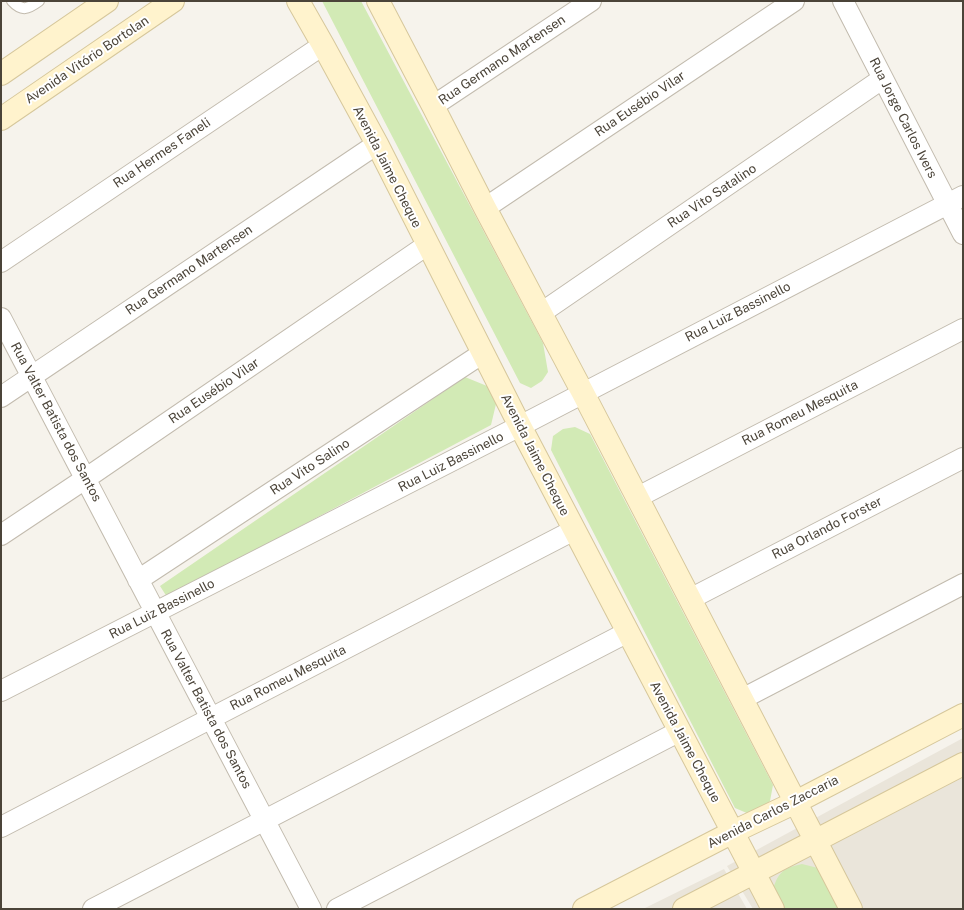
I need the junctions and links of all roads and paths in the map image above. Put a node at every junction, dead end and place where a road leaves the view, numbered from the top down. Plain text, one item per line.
1 (12, 1) edge
2 (39, 1) edge
3 (107, 1) edge
4 (173, 1) edge
5 (298, 1) edge
6 (378, 1) edge
7 (591, 1) edge
8 (794, 1) edge
9 (842, 1) edge
10 (323, 45) junction
11 (1, 74) edge
12 (882, 78) junction
13 (434, 106) junction
14 (1, 119) edge
15 (377, 144) junction
16 (955, 200) edge
17 (485, 208) junction
18 (963, 234) edge
19 (427, 245) junction
20 (1, 262) edge
21 (541, 313) junction
22 (1, 318) edge
23 (963, 329) edge
24 (483, 353) junction
25 (32, 376) junction
26 (584, 393) junction
27 (1, 397) edge
28 (520, 426) junction
29 (963, 458) edge
30 (85, 479) junction
31 (638, 497) junction
32 (574, 530) junction
33 (1, 535) edge
34 (138, 580) junction
35 (963, 584) edge
36 (690, 599) junction
37 (155, 613) junction
38 (628, 632) junction
39 (1, 691) edge
40 (742, 699) junction
41 (963, 715) edge
42 (211, 718) junction
43 (680, 731) junction
44 (963, 764) edge
45 (796, 802) junction
46 (264, 820) junction
47 (1, 826) edge
48 (733, 832) junction
49 (816, 841) junction
50 (754, 873) junction
51 (93, 909) edge
52 (311, 909) edge
53 (337, 909) edge
54 (584, 909) edge
55 (684, 909) edge
56 (773, 909) edge
57 (851, 909) edge

1 - 2 lane
3 - 11 street
4 - 14 street, Avenida Vitório Bortolan
5 - 10 street, Avenida Jaime Cheque
6 - 13 street
7 - 13 street, Rua Germano Martensen
8 - 17 street, Rua Eusébio Vilar
9 - 12 street, Rua Jorge Carlos Ivers
10 - 15 street, Avenida Jaime Cheque
10 - 20 street, Rua Hermes Faneli
12 - 16 street, Rua Jorge Carlos Ivers
12 - 21 street, Rua Vito Satalino
13 - 17 street
15 - 19 street, Avenida Jaime Cheque
15 - 25 street, Rua Germano Martensen
16 - 18 street, Rua Jorge Carlos Ivers
16 - 26 street, Rua Luiz Bassinello
17 - 21 street
19 - 24 street, Avenida Jaime Cheque
19 - 30 street, Rua Eusébio Vilar
21 - 26 street
22 - 25 street, Rua Valter Batista dos Santos
23 - 31 street, Rua Romeu Mesquita
24 - 28 street, Avenida Jaime Cheque
24 - 34 street, Rua Vito Salino
25 - 27 street, Rua Germano Martensen
25 - 30 street, Rua Valter Batista dos Santos
26 - 28 street, Rua Luiz Bassinello
26 - 31 street
28 - 32 street, Avenida Jaime Cheque
28 - 37 street, Rua Luiz Bassinello
29 - 36 street, Rua Orlando Forster
30 - 33 street, Rua Eusébio Vilar
30 - 34 street, Rua Valter Batista dos Santos
31 - 36 street
32 - 38 street, Avenida Jaime Cheque
32 - 42 street, Rua Romeu Mesquita
34 - 37 street, Rua Valter Batista dos Santos
35 - 40 street
36 - 40 street
37 - 39 street, Rua Luiz Bassinello
37 - 42 street, Rua Valter Batista dos Santos
38 - 43 street, Avenida Jaime Cheque
38 - 46 street
40 - 45 street
41 - 45 street, Avenida Carlos Zaccaria
42 - 46 street, Rua Valter Batista dos Santos
42 - 47 street, Rua Romeu Mesquita
43 - 48 street, Avenida Jaime Cheque
43 - 53 street
44 - 49 street
45 - 48 street, Avenida Carlos Zaccaria
45 - 49 street
46 - 51 street
46 - 52 street, Rua Valter Batista dos Santos
48 - 50 street, Avenida Jaime Cheque
48 - 54 street, Avenida Carlos Zaccaria
49 - 50 street
49 - 57 street
50 - 55 street
50 - 56 street, Avenida Jaime Cheque

